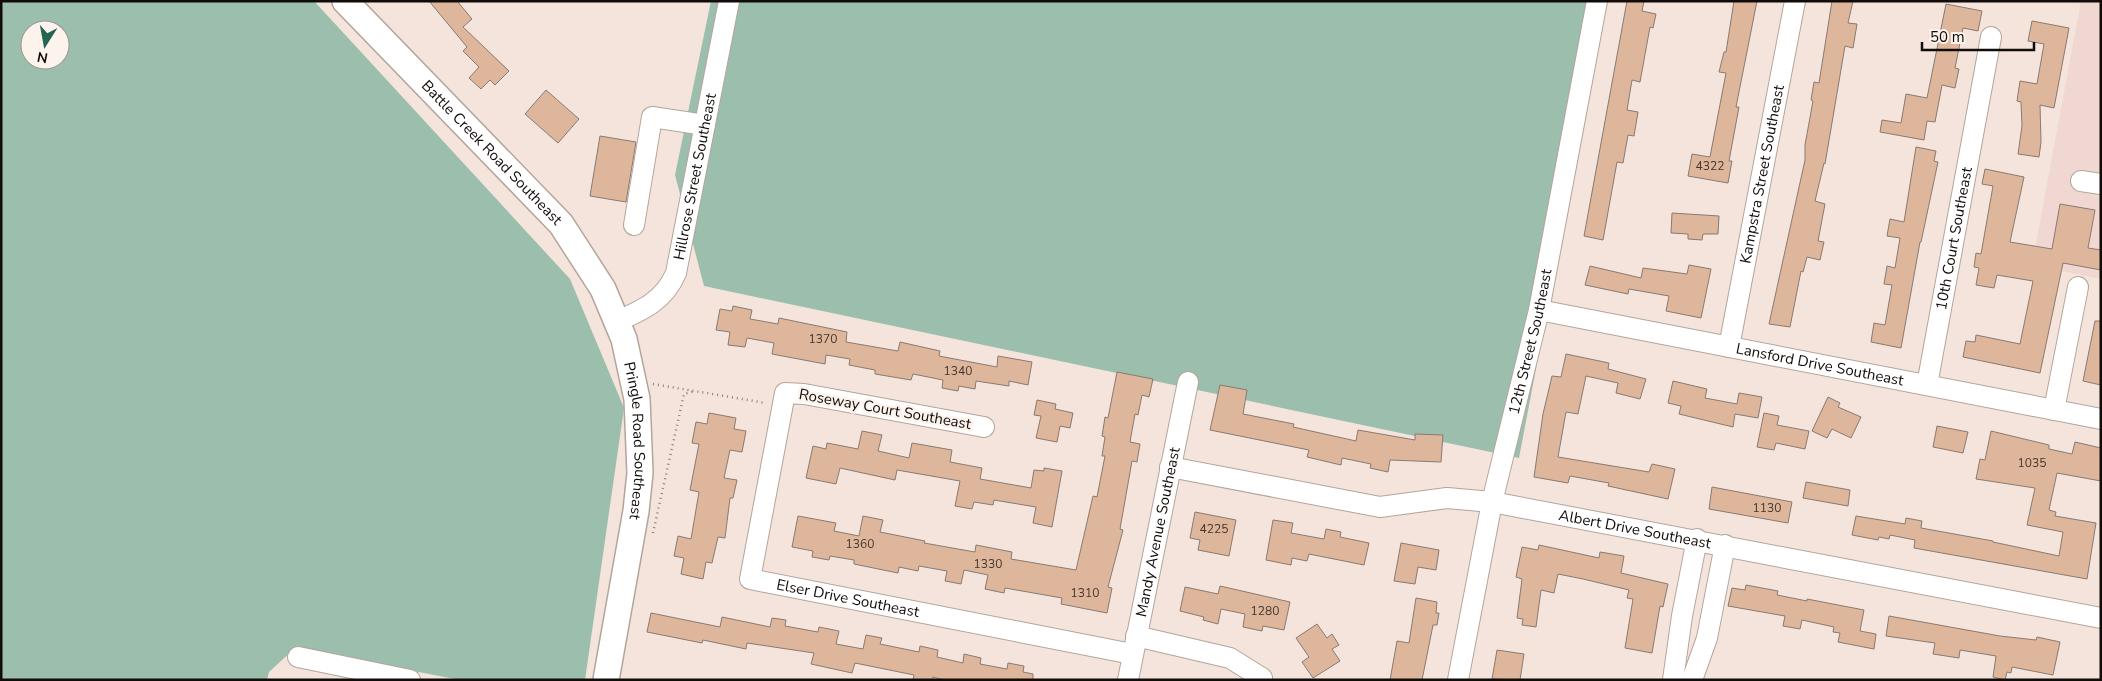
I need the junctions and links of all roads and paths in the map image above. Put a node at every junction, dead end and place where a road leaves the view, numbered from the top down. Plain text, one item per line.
1 (729, 1) edge
2 (1597, 1) edge
3 (1795, 1) edge
4 (347, 2) edge
5 (1991, 37) dead end
6 (705, 125) junction
7 (2081, 181) dead end
8 (2101, 184) edge
9 (634, 225) dead end
10 (2078, 287) dead end
11 (1539, 310) junction
12 (616, 322) junction
13 (1728, 347) junction
14 (635, 381) junction
15 (1188, 382) dead end
16 (1926, 385) junction
17 (695, 391) junction
18 (784, 399) junction
19 (2054, 410) junction
20 (2101, 420) edge
21 (984, 427) dead end
22 (1170, 466) junction
23 (1492, 502) junction
24 (1697, 539) junction
25 (650, 540) dead end
26 (1724, 545) junction
27 (2101, 618) edge
28 (1134, 645) junction
29 (298, 657) dead end
30 (1262, 678) dead end
31 (410, 680) edge
32 (606, 680) edge
33 (1128, 680) edge
34 (1458, 680) edge
35 (1673, 680) edge
36 (1692, 680) edge

1 - 6 street, Hillrose Street Southeast
2 - 11 street, 12th Street Southeast
3 - 13 street, Kampstra Street Southeast
4 - 12 main road, Battle Creek Road Southeast
5 - 16 street, 10th Court Southeast
6 - 9 street
6 - 12 street, Hillrose Street Southeast
7 - 8 street
10 - 19 street
11 - 13 street, Lansford Drive Southeast
11 - 23 street, 12th Street Southeast
12 - 14 main road, Pringle Road Southeast
13 - 16 street, Lansford Drive Southeast
14 - 17 path
14 - 32 main road, Pringle Road Southeast
15 - 22 street, Mandy Avenue Southeast
16 - 19 street, Lansford Drive Southeast
17 - 18 path
17 - 25 path
18 - 21 street, Roseway Court Southeast
18 - 28 street, Elser Drive Southeast
19 - 20 street, Lansford Drive Southeast
22 - 23 street, Albert Drive Southeast
22 - 28 street, Mandy Avenue Southeast
23 - 24 street, Albert Drive Southeast
23 - 34 street, 12th Street Southeast
24 - 26 street, Albert Drive Southeast
24 - 35 street
26 - 27 street, Albert Drive Southeast
26 - 36 street
28 - 30 street
28 - 33 street, Mandy Avenue Southeast
29 - 31 street

